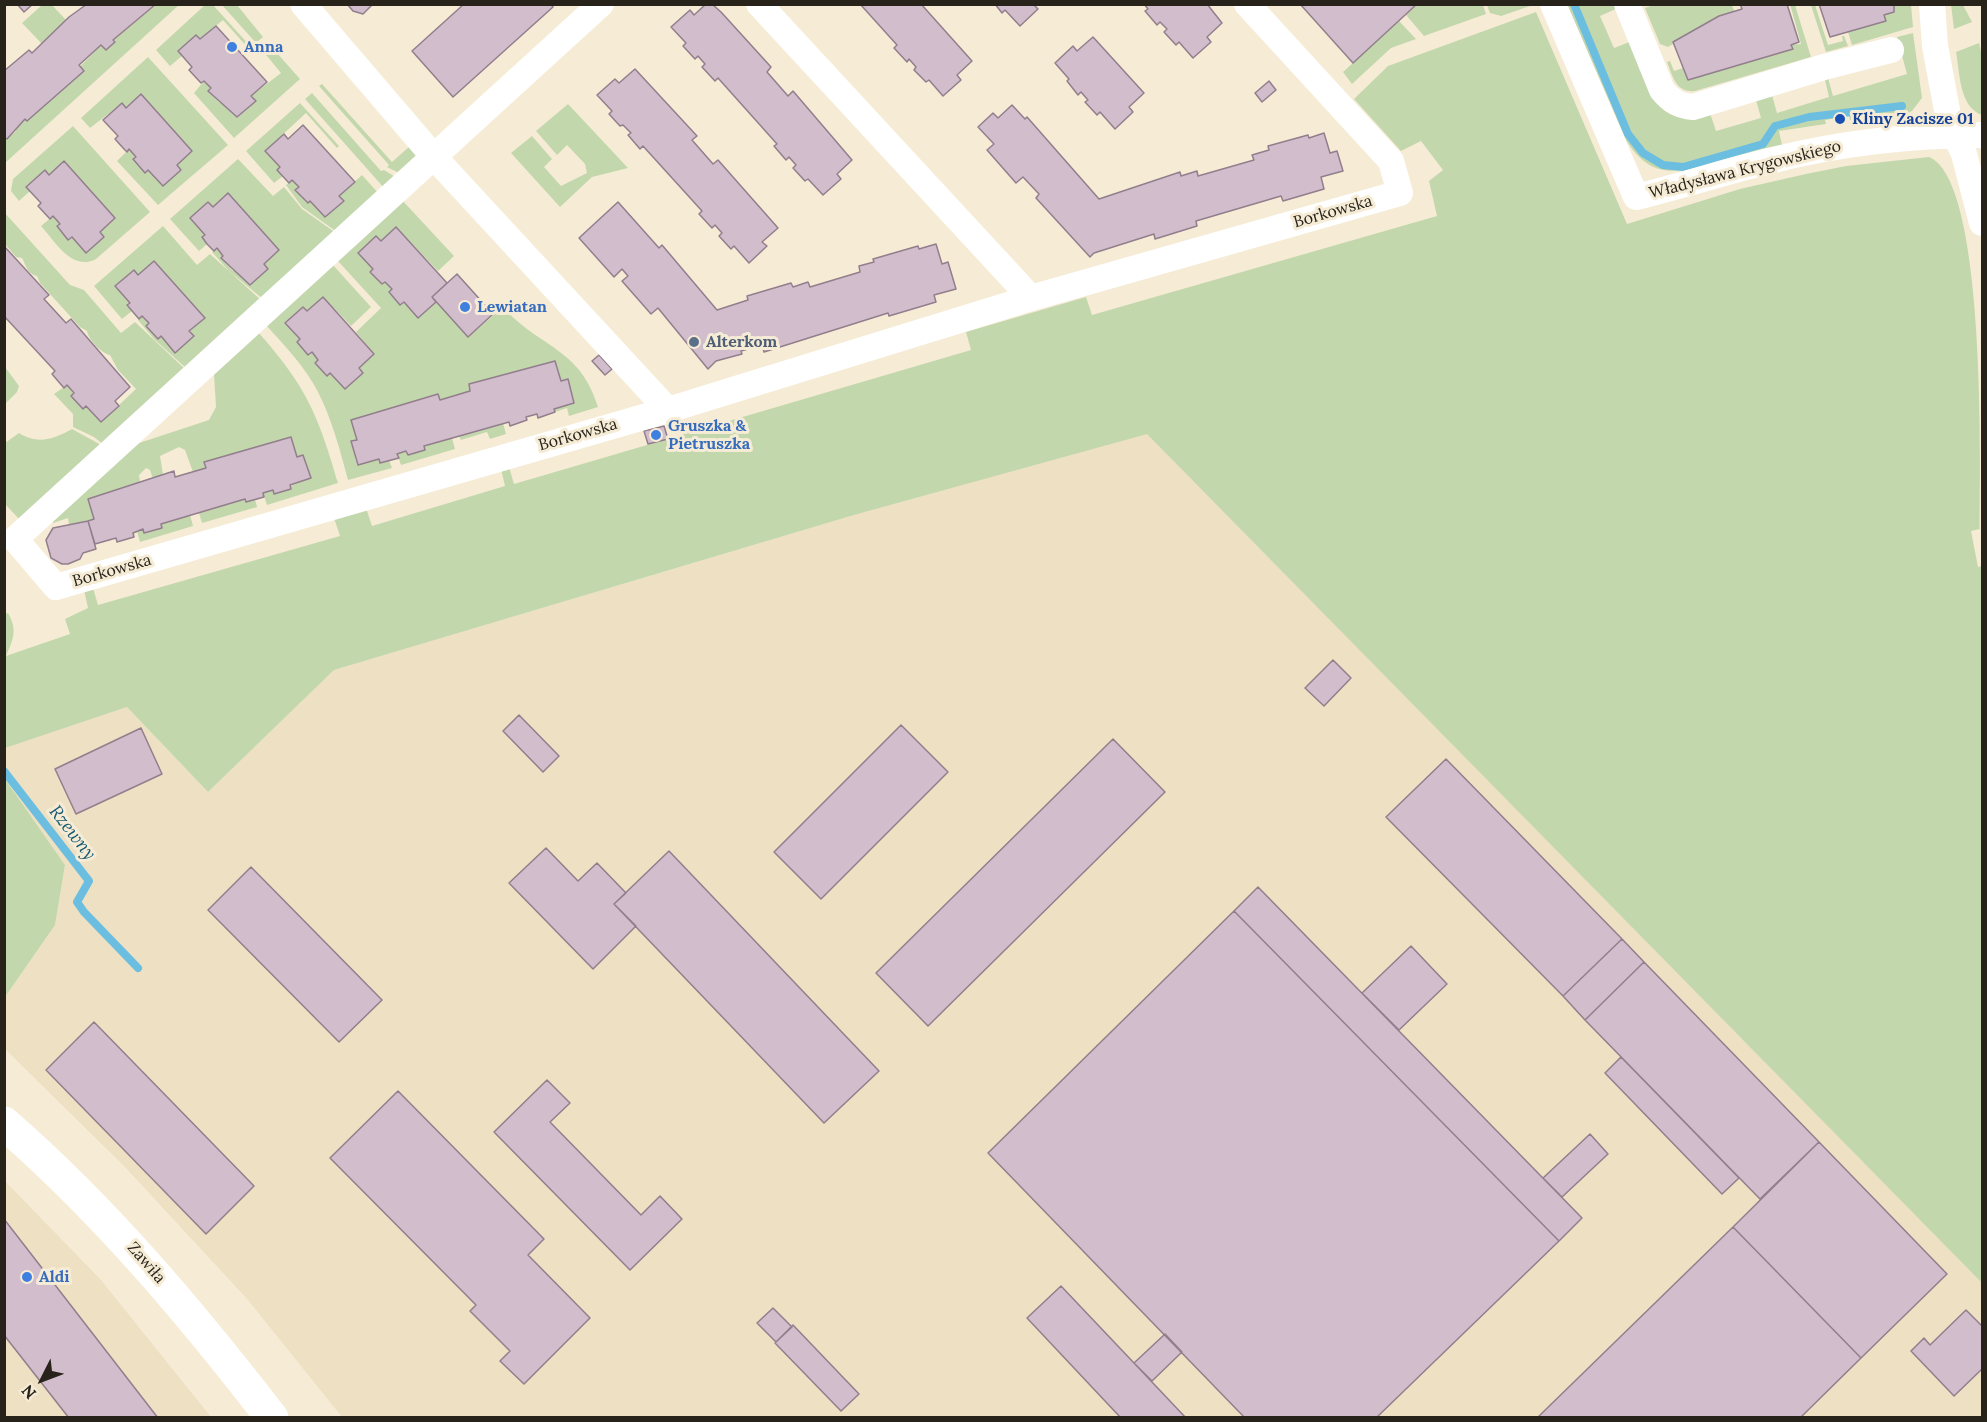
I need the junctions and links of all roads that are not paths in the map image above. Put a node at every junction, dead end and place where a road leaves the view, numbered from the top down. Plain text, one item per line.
1 (303, 4) edge
2 (601, 4) edge
3 (759, 4) edge
4 (1247, 4) edge
5 (1552, 4) edge
6 (1627, 4) edge
7 (1932, 4) edge
8 (1891, 50) dead end
9 (1956, 135) junction
10 (1983, 135) edge
11 (434, 157) junction
12 (1983, 223) edge
13 (1031, 298) junction
14 (668, 410) junction
15 (4, 1124) edge
16 (272, 1418) edge

1 - 11 street
2 - 11 street, Borkowska
3 - 13 street
4 - 13 street, Borkowska
5 - 9 street, Władysława Krygowskiego
6 - 8 street
7 - 9 street
9 - 10 street
9 - 12 street
11 - 14 street
11 - 14 street, Borkowska
13 - 14 street, Borkowska
15 - 16 street, Zawiła

